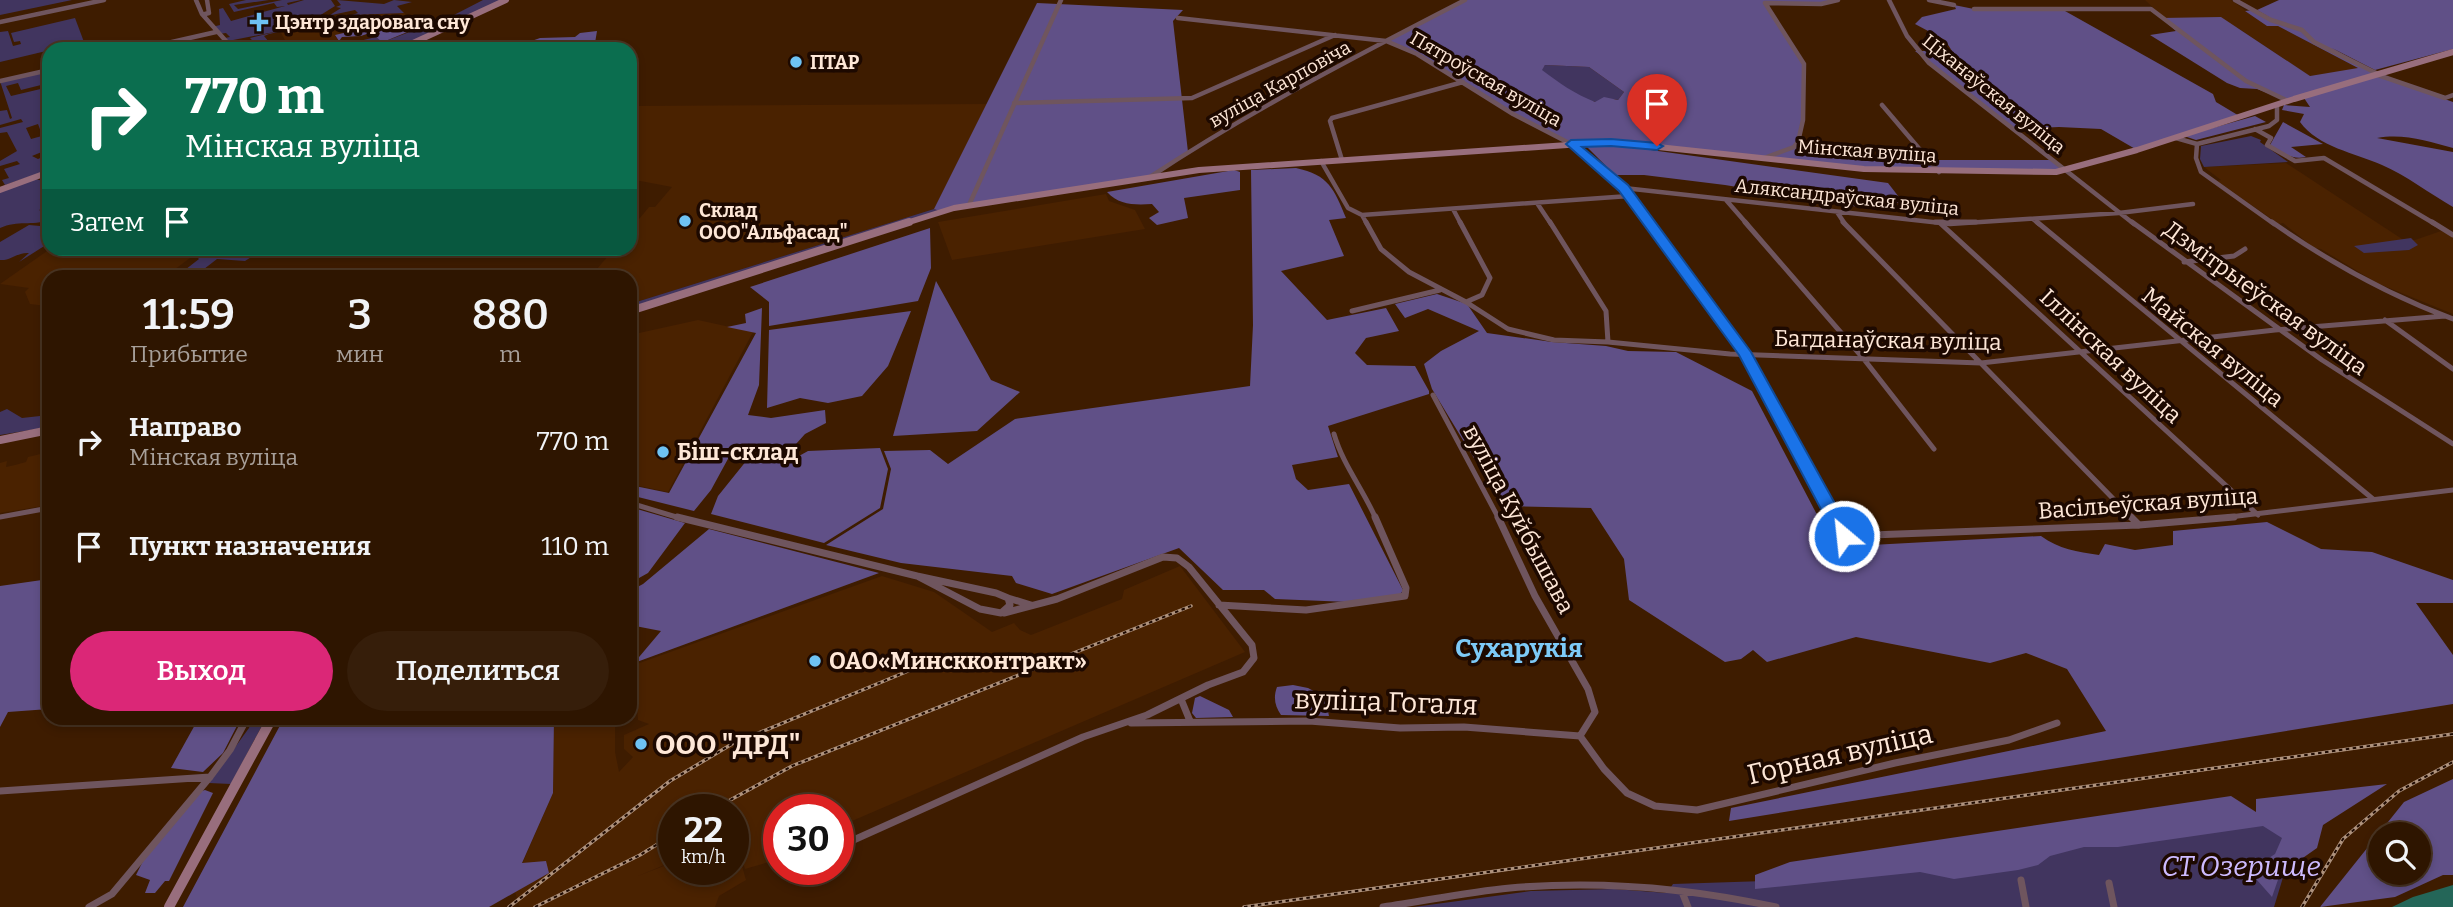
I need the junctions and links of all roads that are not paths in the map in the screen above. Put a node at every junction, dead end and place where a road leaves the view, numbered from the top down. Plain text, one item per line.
1 (92, 0) edge
2 (104, 0) edge
3 (196, 0) edge
4 (207, 0) edge
5 (506, 0) edge
6 (1061, 0) edge
7 (1465, 0) edge
8 (1838, 0) edge
9 (1889, 0) edge
10 (1929, 0) edge
11 (2235, 0) edge
12 (1954, 5) dead end
13 (1974, 9) dead end
14 (205, 14) junction
15 (1178, 18) dead end
16 (0, 20) edge
17 (216, 32) junction
18 (1336, 34) junction
19 (1386, 41) junction
20 (172, 42) edge
21 (226, 42) edge
22 (415, 42) edge
23 (2453, 52) edge
24 (42, 72) edge
25 (2376, 74) junction
26 (0, 81) edge
27 (1464, 82) junction
28 (2453, 95) edge
29 (2288, 101) junction
30 (1014, 103) junction
31 (1882, 105) dead end
32 (2277, 106) junction
33 (2255, 130) junction
34 (2176, 138) junction
35 (1571, 144) junction
36 (2197, 144) junction
37 (1762, 159) junction
38 (1342, 160) junction
39 (1321, 161) junction
40 (2065, 170) junction
41 (1939, 172) junction
42 (42, 175) edge
43 (1150, 177) junction
44 (1623, 188) junction
45 (0, 190) edge
46 (1629, 196) junction
47 (1726, 200) junction
48 (1537, 203) junction
49 (2193, 204) dead end
50 (969, 205) junction
51 (1453, 209) junction
52 (1837, 212) junction
53 (2119, 213) junction
54 (1362, 215) junction
55 (2033, 219) junction
56 (1940, 223) junction
57 (2453, 235) edge
58 (2245, 249) dead end
59 (2184, 262) junction
60 (1440, 290) junction
61 (1466, 302) junction
62 (2412, 305) junction
63 (637, 309) edge
64 (1352, 311) dead end
65 (2445, 316) junction
66 (2416, 317) junction
67 (2453, 319) edge
68 (2385, 320) junction
69 (2275, 330) junction
70 (2178, 341) junction
71 (1608, 342) junction
72 (2081, 351) junction
73 (1746, 355) junction
74 (1863, 358) junction
75 (1982, 363) junction
76 (2453, 369) edge
77 (1433, 396) dead end
78 (42, 431) edge
79 (1335, 434) dead end
80 (0, 440) edge
81 (2453, 444) edge
82 (1934, 449) dead end
83 (2453, 490) edge
84 (2374, 499) junction
85 (637, 505) edge
86 (42, 509) edge
87 (2258, 514) junction
88 (0, 517) edge
89 (2139, 525) junction
90 (1844, 536) joint
91 (915, 576) junction
92 (1007, 597) junction
93 (1040, 604) junction
94 (1219, 605) junction
95 (1004, 612) junction
96 (1181, 699) junction
97 (1190, 721) junction
98 (1123, 723) junction
99 (2057, 723) dead end
100 (243, 725) edge
101 (268, 725) edge
102 (1580, 736) junction
103 (210, 777) junction
104 (0, 791) edge
105 (854, 840) edge
106 (2021, 880) dead end
107 (2109, 883) dead end
108 (1678, 890) junction
109 (89, 907) edge
110 (169, 907) edge
111 (1383, 907) edge
112 (1688, 907) edge
113 (1774, 907) edge
114 (2026, 907) edge
115 (2114, 907) edge

1 - 16 street
2 - 16 street
3 - 14 street
4 - 14 street
5 - 22 main road
6 - 30 street
7 - 19 street, вуліца Карповіча
8 - 37 street
9 - 40 street, Ціханаўская вуліца
10 - 12 street
11 - 25 street
13 - 29 street
14 - 17 street
15 - 18 street, Пятроўская вуліца
17 - 20 street
17 - 21 street
18 - 19 street, Пятроўская вуліца
18 - 30 street
19 - 27 street, Пятроўская вуліца
19 - 43 street, вуліца Карповіча
23 - 25 main road, Мінская вуліца
24 - 26 street
25 - 28 street
25 - 29 main road, Мінская вуліца
27 - 35 street, Пятроўская вуліца
27 - 38 street
29 - 32 main road, Мінская вуліца
30 - 50 street
31 - 41 street
32 - 33 street
32 - 34 main road, Мінская вуліца
33 - 36 street
33 - 57 street
34 - 36 street
34 - 40 main road, Мінская вуліца
35 - 37 main road, Мінская вуліца
35 - 38 main road, Мінская вуліца
35 - 44 street, Пятроўская вуліца
36 - 62 street
37 - 41 main road, Мінская вуліца
38 - 39 main road, Мінская вуліца
39 - 43 main road, Мінская вуліца
39 - 54 street, Багданаўская вуліца
40 - 41 main road, Мінская вуліца
40 - 53 street, Дзмітрыеўская вуліца
42 - 45 main road
43 - 50 main road, Мінская вуліца
44 - 46 street, Пятроўская вуліца
44 - 47 street, Аляксандраўская вуліца
46 - 48 street
46 - 73 street, Пятроўская вуліца
47 - 52 street, Аляксандраўская вуліца
47 - 74 street
48 - 51 street
48 - 71 street
49 - 53 street, Аляксандраўская вуліца
50 - 63 main road, Мінская вуліца
51 - 54 street
51 - 61 street
52 - 56 street, Аляксандраўская вуліца
52 - 75 street
53 - 55 street, Аляксандраўская вуліца
53 - 59 street, Дзмітрыеўская вуліца
54 - 60 street, Багданаўская вуліца
55 - 56 street, Аляксандраўская вуліца
55 - 70 street, Майская вуліца
56 - 72 street, Іллінская вуліца
58 - 59 street
59 - 69 street, Дзмітрыеўская вуліца
60 - 61 street, Багданаўская вуліца
60 - 64 street
61 - 71 street, Багданаўская вуліца
62 - 65 street
62 - 66 street
65 - 66 street, Багданаўская вуліца
65 - 67 street
66 - 68 street, Багданаўская вуліца
68 - 69 street, Багданаўская вуліца
68 - 76 street
69 - 70 street, Багданаўская вуліца
69 - 81 street, Дзмітрыеўская вуліца
70 - 72 street, Багданаўская вуліца
70 - 84 street, Майская вуліца
71 - 73 street, Багданаўская вуліца
72 - 75 street, Багданаўская вуліца
72 - 87 street, Іллінская вуліца
73 - 74 street, Багданаўская вуліца
73 - 90 street, Пятроўская вуліца
74 - 75 street, Багданаўская вуліца
74 - 82 street
75 - 89 street
77 - 102 street, вуліца Куйбышава
78 - 80 main road
79 - 94 street
83 - 84 street, Васільеўская вуліца
84 - 87 street, Васільеўская вуліца
85 - 91 street
86 - 88 street
87 - 89 street, Васільеўская вуліца
89 - 90 street, Васільеўская вуліца
91 - 92 street
91 - 95 street
92 - 93 street
92 - 95 street
93 - 94 street
93 - 95 street
94 - 96 street, вуліца Гогаля
96 - 97 street
96 - 98 street, вуліца Гогаля
97 - 98 street, вуліца Гогаля
97 - 102 street, вуліца Гогаля
98 - 105 street, вуліца Гогаля
99 - 102 street, Горная вуліца
100 - 103 street
101 - 110 main road
103 - 104 street
103 - 109 street
106 - 114 street
107 - 115 street
108 - 111 street
108 - 112 street
108 - 113 street

